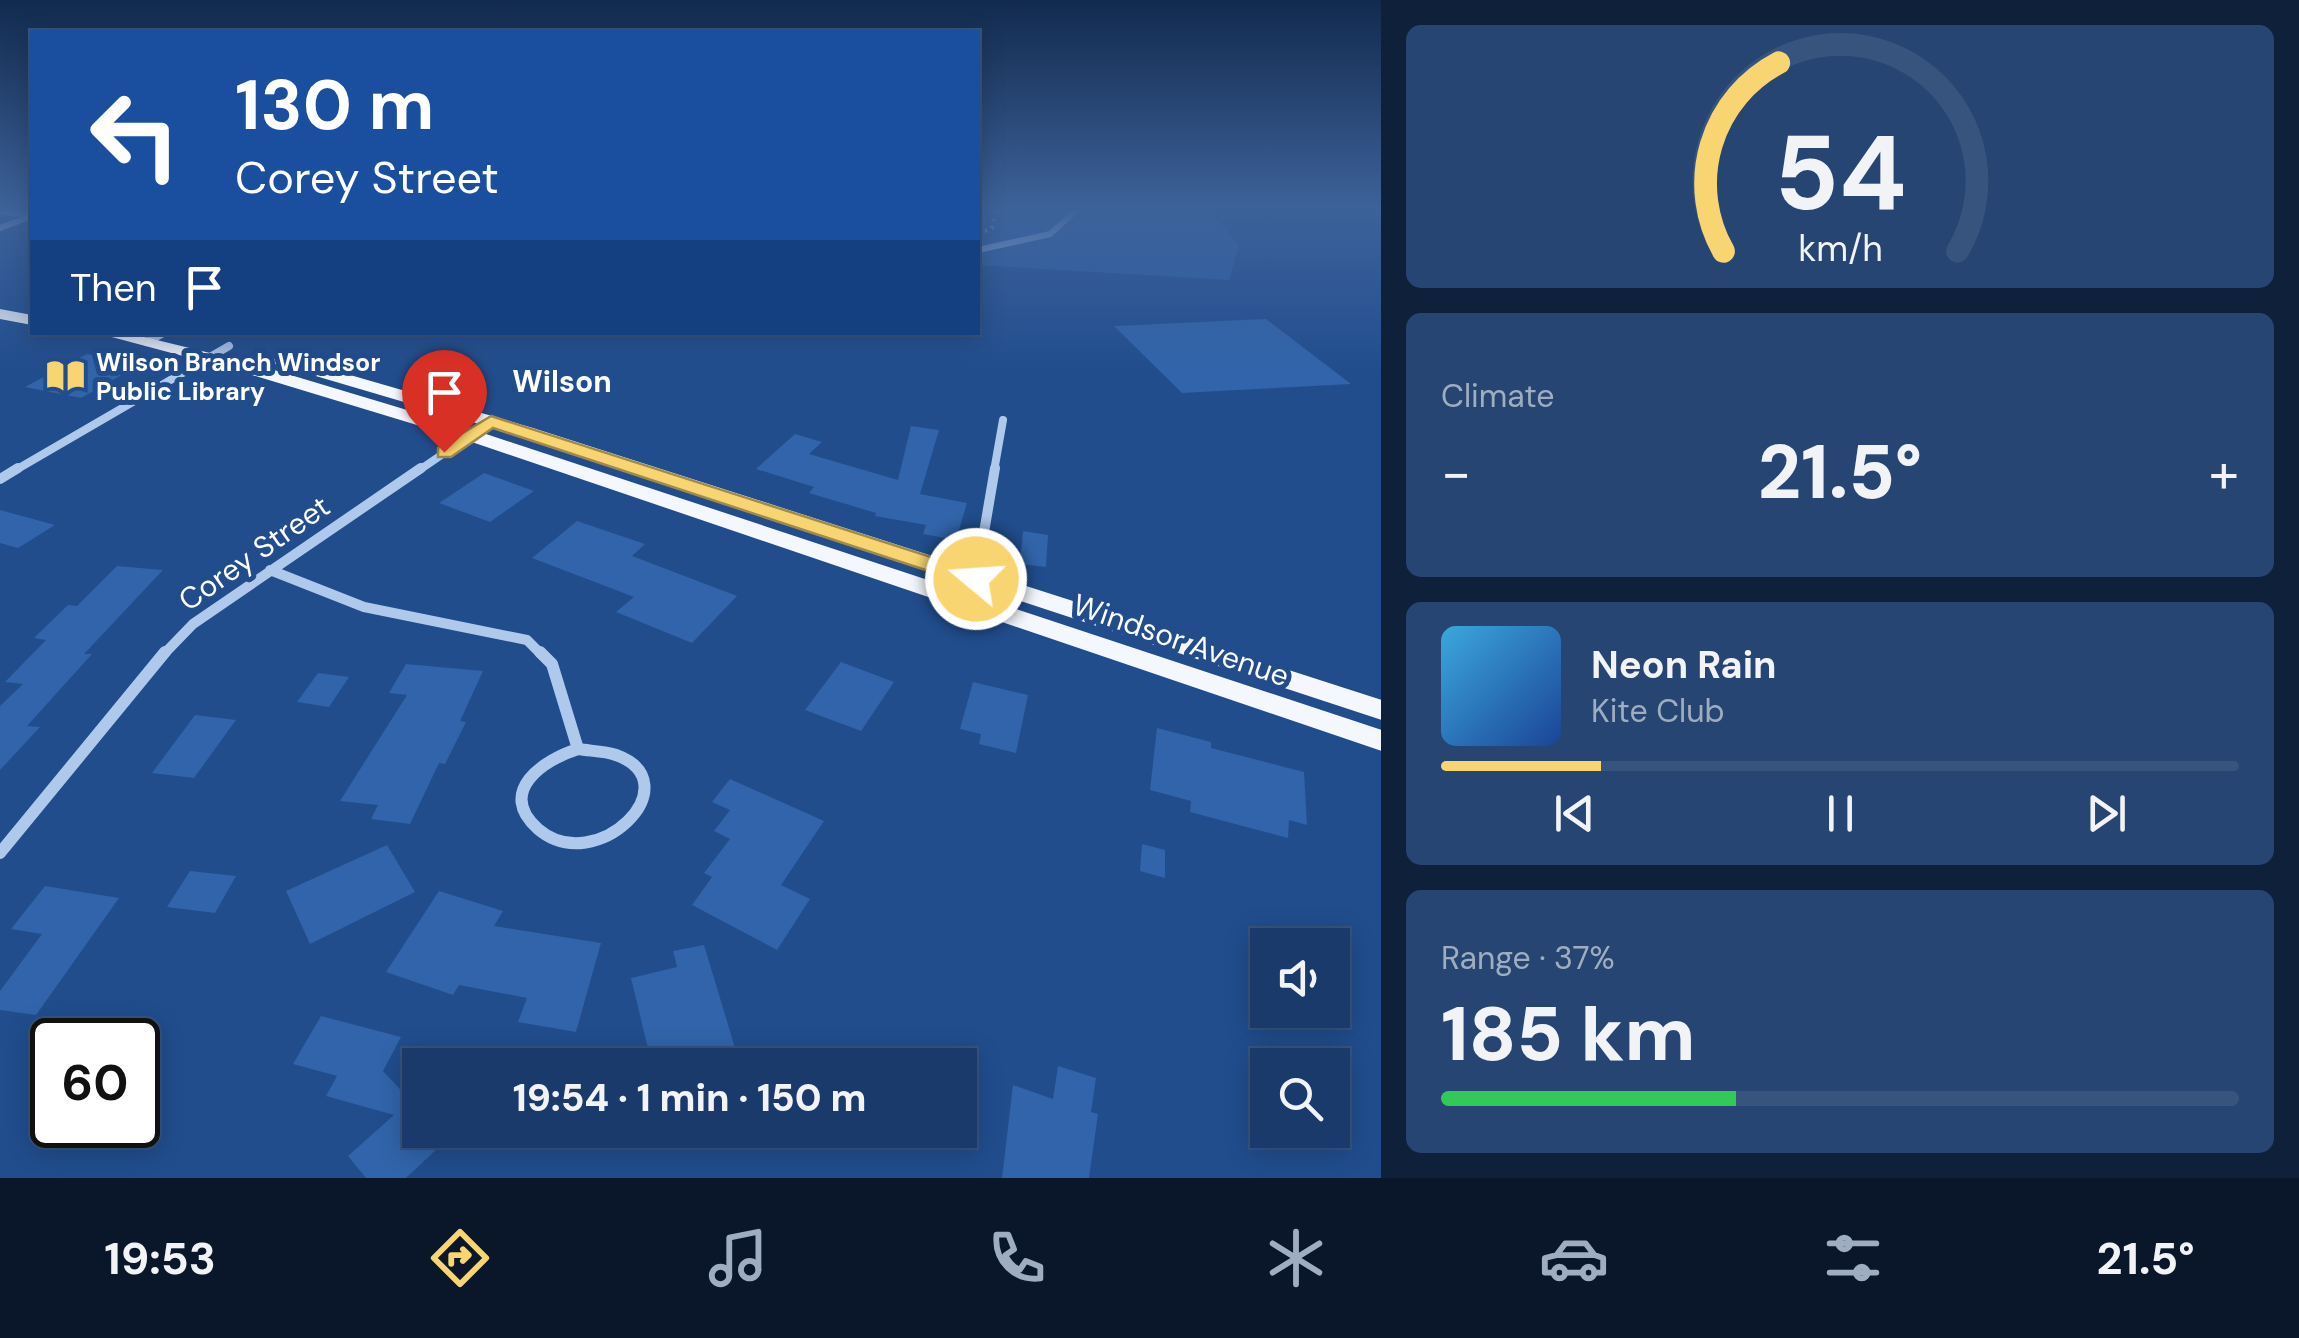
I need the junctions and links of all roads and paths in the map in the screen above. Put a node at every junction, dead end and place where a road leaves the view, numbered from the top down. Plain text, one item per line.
1 (0, 300) edge
2 (30, 306) edge
3 (0, 314) edge
4 (30, 320) edge
5 (115, 335) edge
6 (162, 335) edge
7 (181, 335) edge
8 (147, 342) junction
9 (229, 346) junction
10 (210, 357) junction
11 (1004, 420) dead end
12 (480, 428) junction
13 (0, 479) edge
14 (270, 570) junction
15 (976, 579) junction
16 (1149, 649) junction
17 (1381, 710) edge
18 (1381, 740) edge
19 (578, 749) junction
20 (0, 853) edge

1 - 2 main road
3 - 4 main road
5 - 8 main road, Windsor Avenue
6 - 8 street
7 - 9 main road, Windsor Avenue
8 - 10 main road, Windsor Avenue
9 - 10 street
9 - 12 main road, Windsor Avenue
10 - 12 main road, Windsor Avenue
10 - 13 street
11 - 15 street
12 - 14 street, Corey Street
12 - 15 main road, Windsor Avenue
12 - 16 main road, Windsor Avenue
14 - 19 street
14 - 20 street, Corey Street
15 - 16 main road, Windsor Avenue
16 - 17 main road, Windsor Avenue
16 - 18 main road, Windsor Avenue
19 - 19 street

